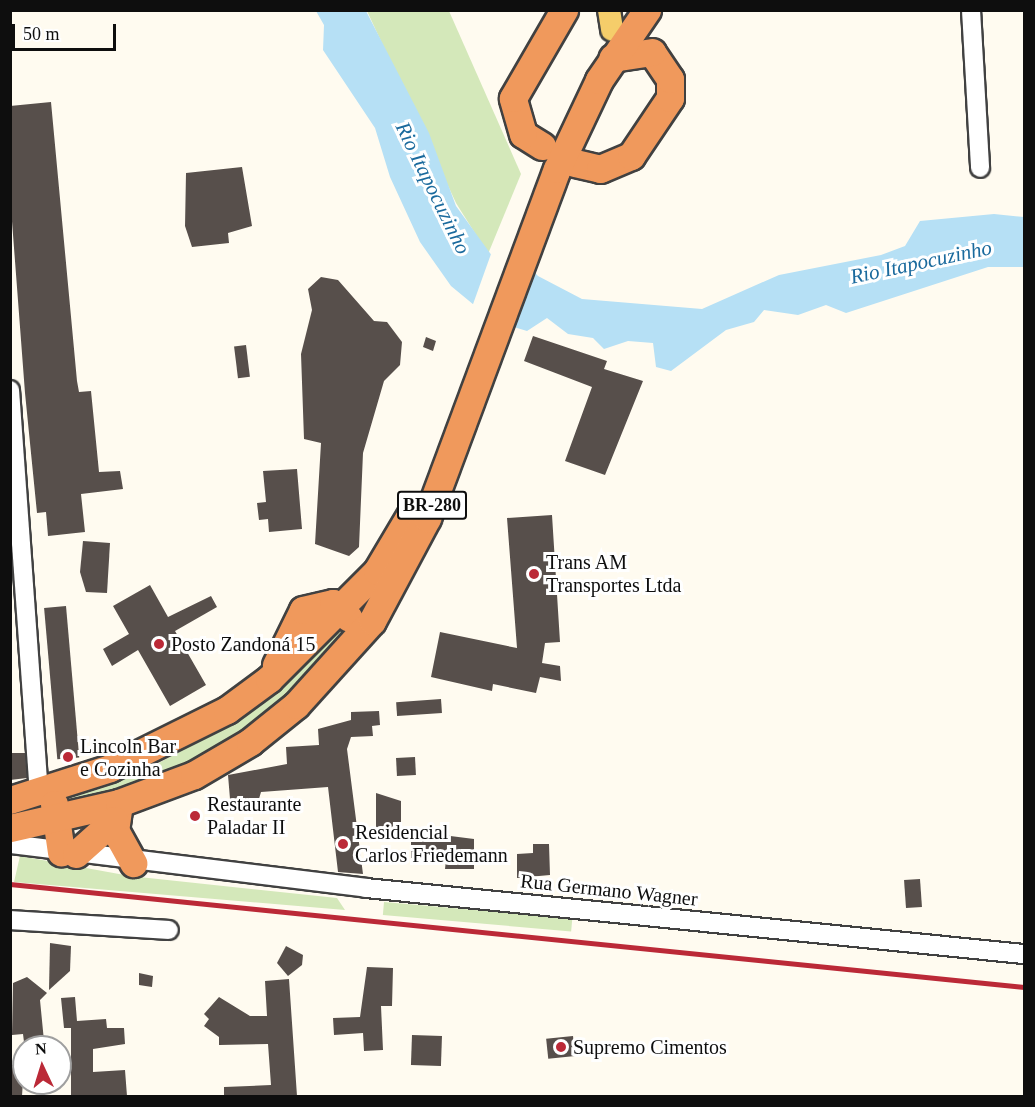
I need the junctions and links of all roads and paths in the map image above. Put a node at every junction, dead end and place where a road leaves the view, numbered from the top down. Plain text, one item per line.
1 (564, 10) edge
2 (647, 10) edge
3 (971, 10) edge
4 (616, 17) edge
5 (612, 58) junction
6 (542, 146) dead end
7 (575, 163) dead end
8 (980, 168) dead end
9 (534, 206) junction
10 (488, 333) junction
11 (10, 390) edge
12 (342, 607) junction
13 (342, 659) junction
14 (69, 784) junction
15 (39, 793) junction
16 (10, 800) edge
17 (117, 812) junction
18 (56, 821) junction
19 (10, 828) edge
20 (10, 844) edge
21 (68, 853) junction
22 (133, 863) junction
23 (10, 920) edge
24 (169, 930) dead end
25 (1024, 954) edge

1 - 6 highway
2 - 5 highway, BR-280
3 - 8 street
4 - 9 highway, BR-280
5 - 7 highway
5 - 9 highway, BR-280
9 - 10 highway, BR-280
10 - 12 highway, BR-280
10 - 13 highway, BR-280
11 - 15 street
12 - 13 highway
12 - 14 highway
13 - 17 highway, BR-280
14 - 15 highway
14 - 18 highway
15 - 16 highway
17 - 18 highway, BR-280
17 - 21 highway
17 - 22 highway
18 - 19 highway, BR-280
18 - 21 highway
20 - 21 street, Rua Germano Wagner
21 - 22 street, Rua Germano Wagner
22 - 25 street, Rua Germano Wagner
23 - 24 street

